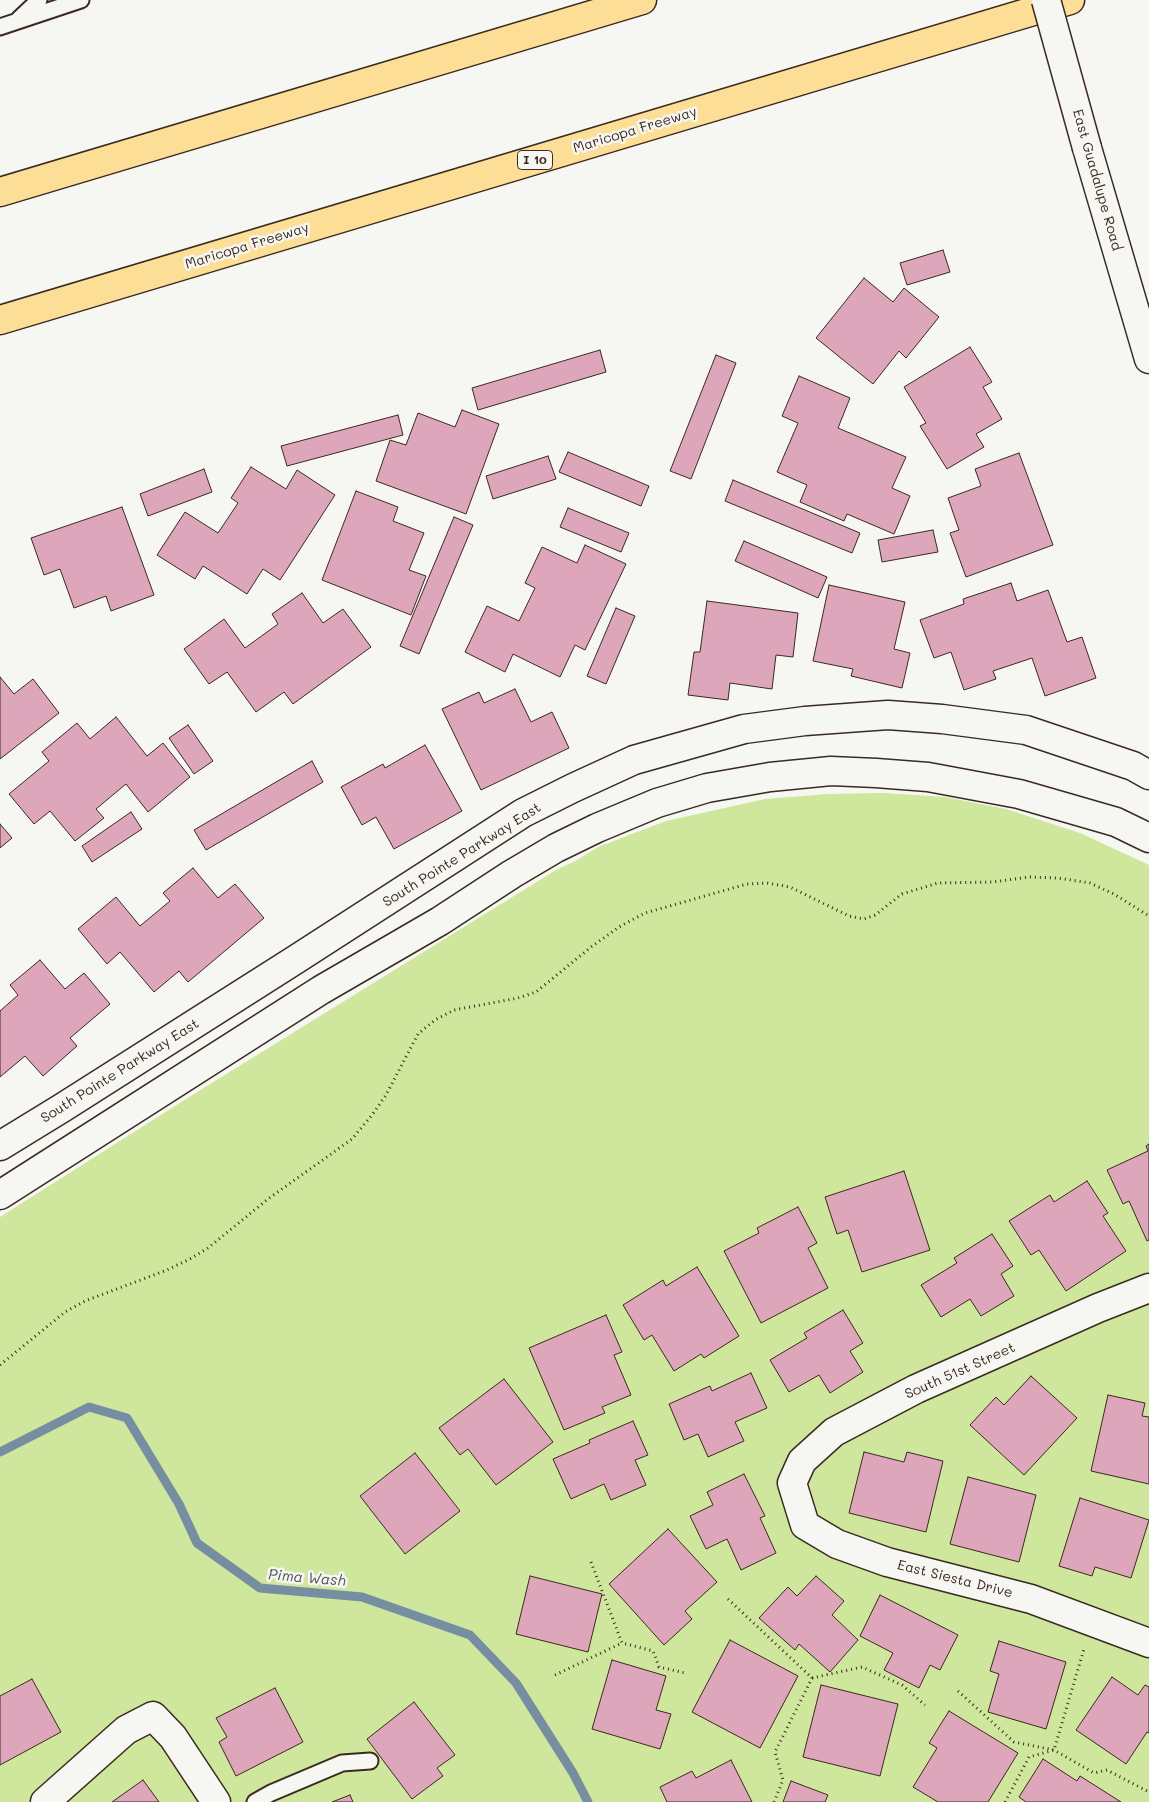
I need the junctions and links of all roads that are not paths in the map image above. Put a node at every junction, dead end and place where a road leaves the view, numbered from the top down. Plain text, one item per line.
1 (39, 0) edge
2 (81, 0) edge
3 (642, 0) edge
4 (1046, 0) edge
5 (1070, 0) edge
6 (16, 22) junction
7 (0, 27) edge
8 (0, 192) edge
9 (0, 320) edge
10 (1149, 359) edge
11 (1149, 775) edge
12 (1149, 838) edge
13 (0, 1146) edge
14 (0, 1195) edge
15 (1149, 1288) edge
16 (792, 1483) joint
17 (1149, 1643) edge
18 (370, 1760) dead end
19 (45, 1802) edge
20 (216, 1802) edge
21 (255, 1802) edge

1 - 6 lane
2 - 6 lane
3 - 8 highway
4 - 10 main road, East Guadalupe Road, bridge
5 - 9 highway, Maricopa Freeway / I 10
6 - 7 lane
11 - 13 main road, South Pointe Parkway East
12 - 14 main road
15 - 16 main road, South 51st Street
16 - 17 main road, East Siesta Drive
18 - 21 lane
19 - 20 main road

